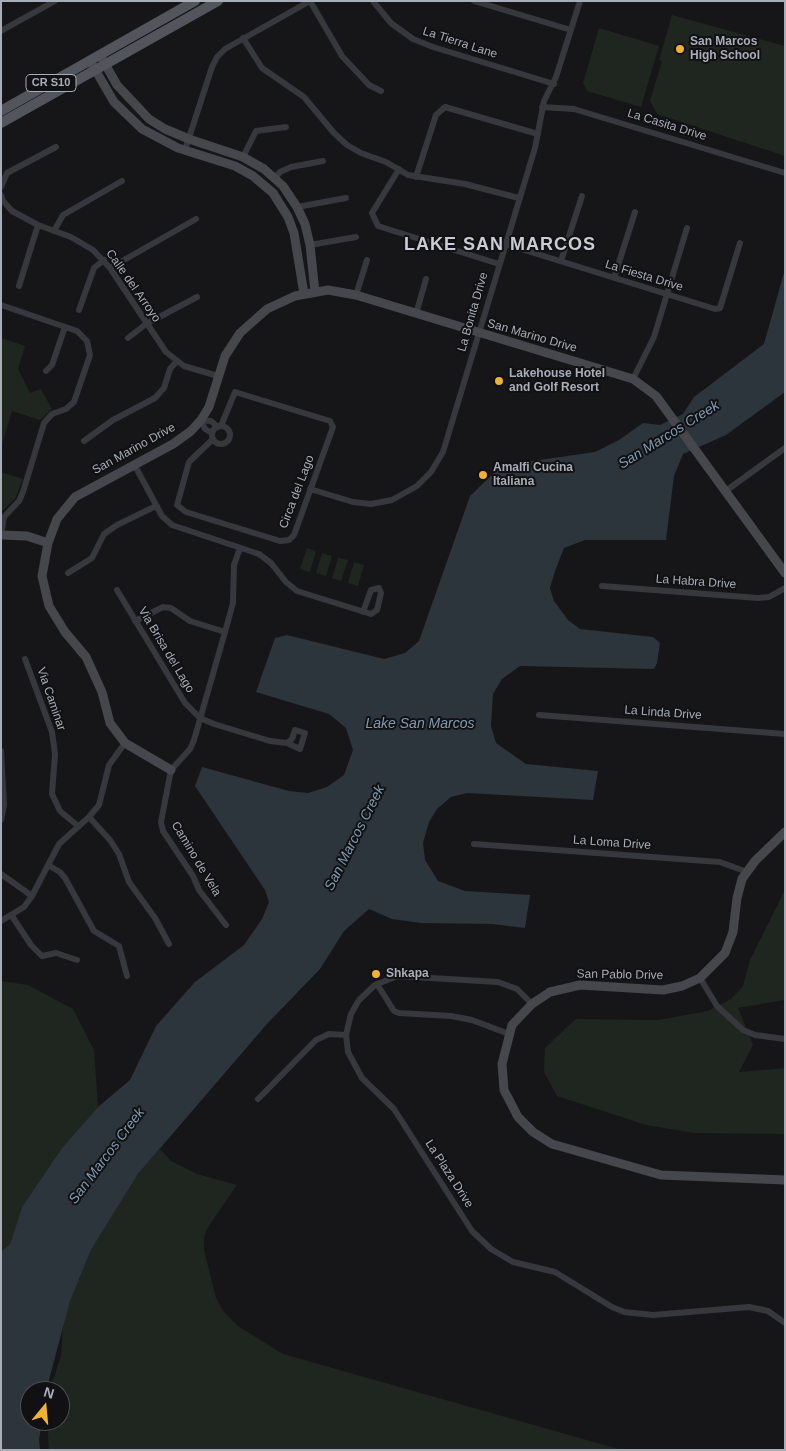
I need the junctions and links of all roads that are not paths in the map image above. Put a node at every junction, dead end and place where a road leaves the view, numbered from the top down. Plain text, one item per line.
1 (55, 1) edge
2 (195, 1) edge
3 (310, 1) edge
4 (373, 1) edge
5 (474, 1) edge
6 (580, 1) edge
7 (215, 2) edge
8 (571, 30) junction
9 (1, 32) edge
10 (243, 38) junction
11 (103, 60) junction
12 (92, 66) junction
13 (554, 84) junction
14 (381, 91) dead end
15 (542, 107) junction
16 (1, 111) edge
17 (1, 124) edge
18 (286, 127) dead end
19 (538, 134) junction
20 (188, 139) junction
21 (56, 147) dead end
22 (185, 150) junction
23 (243, 157) junction
24 (323, 160) dead end
25 (400, 169) junction
26 (785, 173) edge
27 (275, 178) junction
28 (416, 178) junction
29 (122, 181) dead end
30 (1, 187) edge
31 (1, 195) edge
32 (582, 196) dead end
33 (346, 198) dead end
34 (519, 198) junction
35 (297, 207) junction
36 (635, 212) dead end
37 (196, 219) dead end
38 (38, 225) junction
39 (687, 228) dead end
40 (54, 231) junction
41 (356, 237) dead end
42 (740, 243) dead end
43 (505, 244) junction
44 (310, 245) junction
45 (104, 260) junction
46 (367, 260) dead end
47 (561, 261) junction
48 (499, 264) junction
49 (110, 268) junction
50 (614, 278) junction
51 (426, 279) dead end
52 (19, 286) dead end
53 (315, 292) junction
54 (304, 294) junction
55 (666, 294) junction
56 (356, 295) junction
57 (197, 297) dead end
58 (1, 305) edge
59 (79, 310) dead end
60 (416, 314) junction
61 (146, 324) junction
62 (65, 327) junction
63 (479, 334) junction
64 (128, 338) dead end
65 (176, 362) junction
66 (46, 371) dead end
67 (218, 376) junction
68 (633, 380) junction
69 (201, 420) junction
70 (220, 426) junction
71 (212, 436) junction
72 (84, 441) dead end
73 (785, 448) edge
74 (134, 464) junction
75 (310, 489) junction
76 (727, 490) junction
77 (156, 506) junction
78 (1, 535) edge
79 (48, 543) junction
80 (240, 548) junction
81 (785, 572) edge
82 (68, 573) dead end
83 (602, 586) dead end
84 (785, 588) edge
85 (117, 590) dead end
86 (363, 612) dead end
87 (136, 621) junction
88 (225, 632) junction
89 (25, 659) dead end
90 (539, 715) dead end
91 (200, 718) junction
92 (785, 734) edge
93 (287, 742) dead end
94 (125, 743) junction
95 (1, 750) edge
96 (171, 770) junction
97 (89, 817) junction
98 (1, 820) edge
99 (78, 826) junction
100 (785, 832) edge
101 (474, 844) dead end
102 (48, 866) junction
103 (747, 872) junction
104 (1, 874) edge
105 (32, 896) junction
106 (12, 916) junction
107 (1, 921) edge
108 (226, 925) dead end
109 (169, 944) dead end
110 (77, 960) dead end
111 (127, 976) dead end
112 (700, 978) junction
113 (377, 984) junction
114 (532, 1004) junction
115 (509, 1034) junction
116 (346, 1036) junction
117 (785, 1038) edge
118 (258, 1099) dead end
119 (785, 1180) edge
120 (785, 1323) edge

1 - 9 street
2 - 11 main road, CR S10
3 - 10 street
3 - 14 street
4 - 13 street, La Tierra Lane
5 - 8 street
6 - 8 street, La Bonita Drive
7 - 11 main road, CR S10
8 - 13 street, La Bonita Drive
10 - 20 street
10 - 25 street
11 - 12 main road, CR S10
11 - 20 street
12 - 16 main road, CR S10
12 - 17 main road, CR S10
12 - 22 street
13 - 15 street, La Bonita Drive
15 - 19 street, La Bonita Drive
15 - 26 street, La Casita Drive
18 - 23 street
19 - 28 street
19 - 34 street, La Bonita Drive
20 - 22 street
20 - 23 street
21 - 30 street
22 - 54 street
23 - 27 street
24 - 27 street
25 - 28 street
25 - 48 street
27 - 35 street
28 - 34 street
29 - 40 street
31 - 38 street, Calle del Arroyo
32 - 47 street
33 - 35 street
34 - 43 street, La Bonita Drive
35 - 44 street
36 - 50 street
37 - 49 street
38 - 40 street, Calle del Arroyo
38 - 52 street
39 - 55 street
40 - 45 street, Calle del Arroyo
41 - 44 street
42 - 55 street, La Fiesta Drive
43 - 47 street, La Fiesta Drive
43 - 48 street, La Bonita Drive
44 - 53 street
45 - 49 street, Calle del Arroyo
45 - 59 street
46 - 56 street
47 - 50 street, La Fiesta Drive
48 - 63 street, La Bonita Drive
49 - 61 street, Calle del Arroyo
50 - 55 street, La Fiesta Drive
51 - 60 street
53 - 54 street, San Marino Drive
53 - 56 street, San Marino Drive
54 - 67 street, San Marino Drive
55 - 68 street
56 - 60 street, San Marino Drive
57 - 61 street
58 - 62 street
60 - 63 street, San Marino Drive
61 - 64 street
61 - 65 street, Calle del Arroyo
62 - 66 street
62 - 78 street
63 - 68 street, San Marino Drive
63 - 75 street, La Bonita Drive
65 - 67 street, Calle del Arroyo
65 - 72 street
67 - 69 street, San Marino Drive
68 - 76 street, San Marino Drive
69 - 70 street
69 - 71 street
69 - 74 street, San Marino Drive
70 - 71 street, Circa del Lago
70 - 71 street
70 - 75 street, Circa del Lago
71 - 75 street, Circa del Lago
73 - 76 street
74 - 77 street
74 - 79 street, San Marino Drive
76 - 81 street
77 - 80 street
77 - 82 street
78 - 79 street
79 - 94 street, San Marino Drive
80 - 86 street
80 - 88 street
83 - 84 street, La Habra Drive
85 - 87 street, Via Brisa del Lago
87 - 88 street
87 - 91 street, Via Brisa del Lago
88 - 91 street
89 - 99 street, Via Caminar
90 - 92 street, La Linda Drive
91 - 93 street, Via Brisa del Lago
91 - 96 street
94 - 96 street, San Marino Drive
94 - 97 street
95 - 98 street
96 - 108 street, Camino de Vela
97 - 99 street
97 - 109 street
99 - 102 street
100 - 103 street, San Pablo Drive
101 - 103 street, La Loma Drive
102 - 105 street
102 - 111 street
103 - 112 street, San Pablo Drive
104 - 105 street
105 - 106 street
106 - 107 street
106 - 110 street
112 - 114 street, San Pablo Drive
112 - 117 street
113 - 114 street, La Plaza Drive
113 - 115 street
113 - 116 street, La Plaza Drive
114 - 115 street, San Pablo Drive
115 - 119 street, San Pablo Drive
116 - 118 street
116 - 120 street, La Plaza Drive

